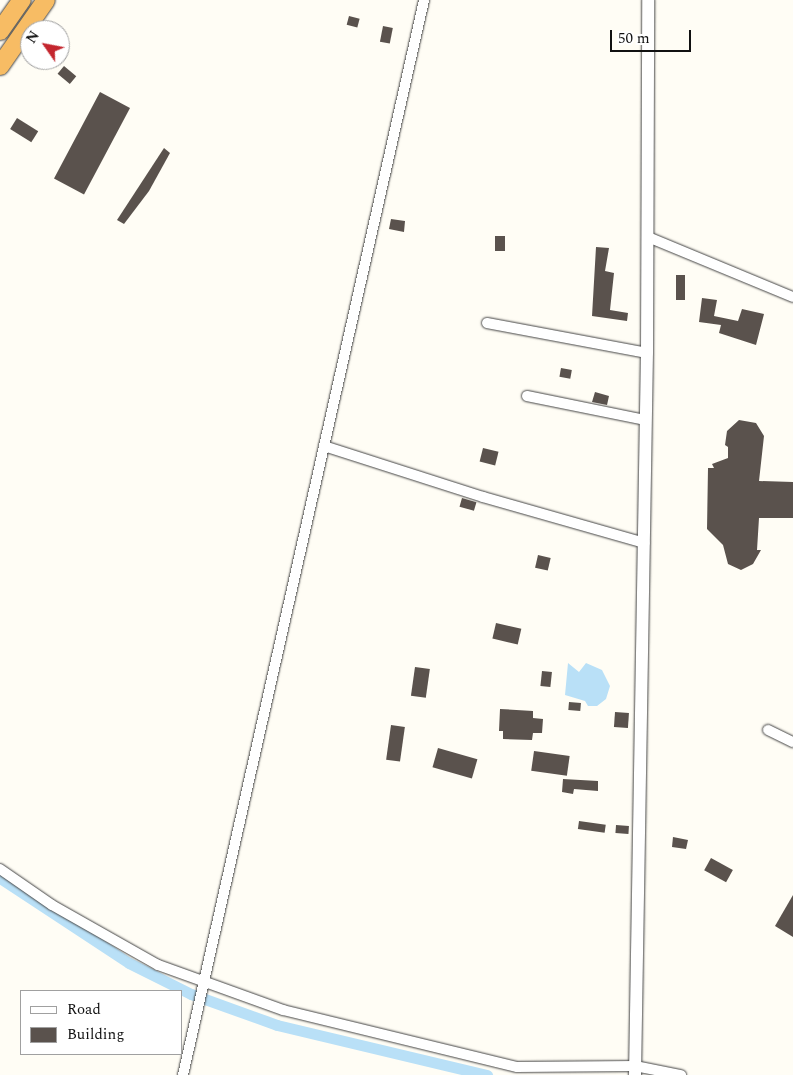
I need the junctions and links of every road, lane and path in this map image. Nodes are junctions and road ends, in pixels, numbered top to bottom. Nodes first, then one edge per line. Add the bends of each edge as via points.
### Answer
1 (22, 0) edge
2 (46, 0) edge
3 (424, 0) edge
4 (648, 0) edge
5 (0, 31) edge
6 (0, 66) edge
7 (648, 237) junction
8 (793, 297) edge
9 (487, 323) dead end
10 (647, 353) junction
11 (528, 396) dead end
12 (645, 420) junction
13 (324, 446) junction
14 (645, 543) junction
15 (768, 730) dead end
16 (793, 742) edge
17 (0, 869) edge
18 (203, 993) junction
19 (635, 1071) edge
20 (183, 1075) edge
21 (681, 1075) edge

1 - 5 highway
2 - 6 highway
3 - 13 street
4 - 7 street
7 - 8 street
7 - 10 street
9 - 10 street
10 - 12 street
11 - 12 street
12 - 14 street
13 - 14 street via 483,497
13 - 18 street
14 - 19 street
15 - 16 street
17 - 18 street via 52,905
18 - 19 street via 517,1067
18 - 20 street
19 - 21 street

